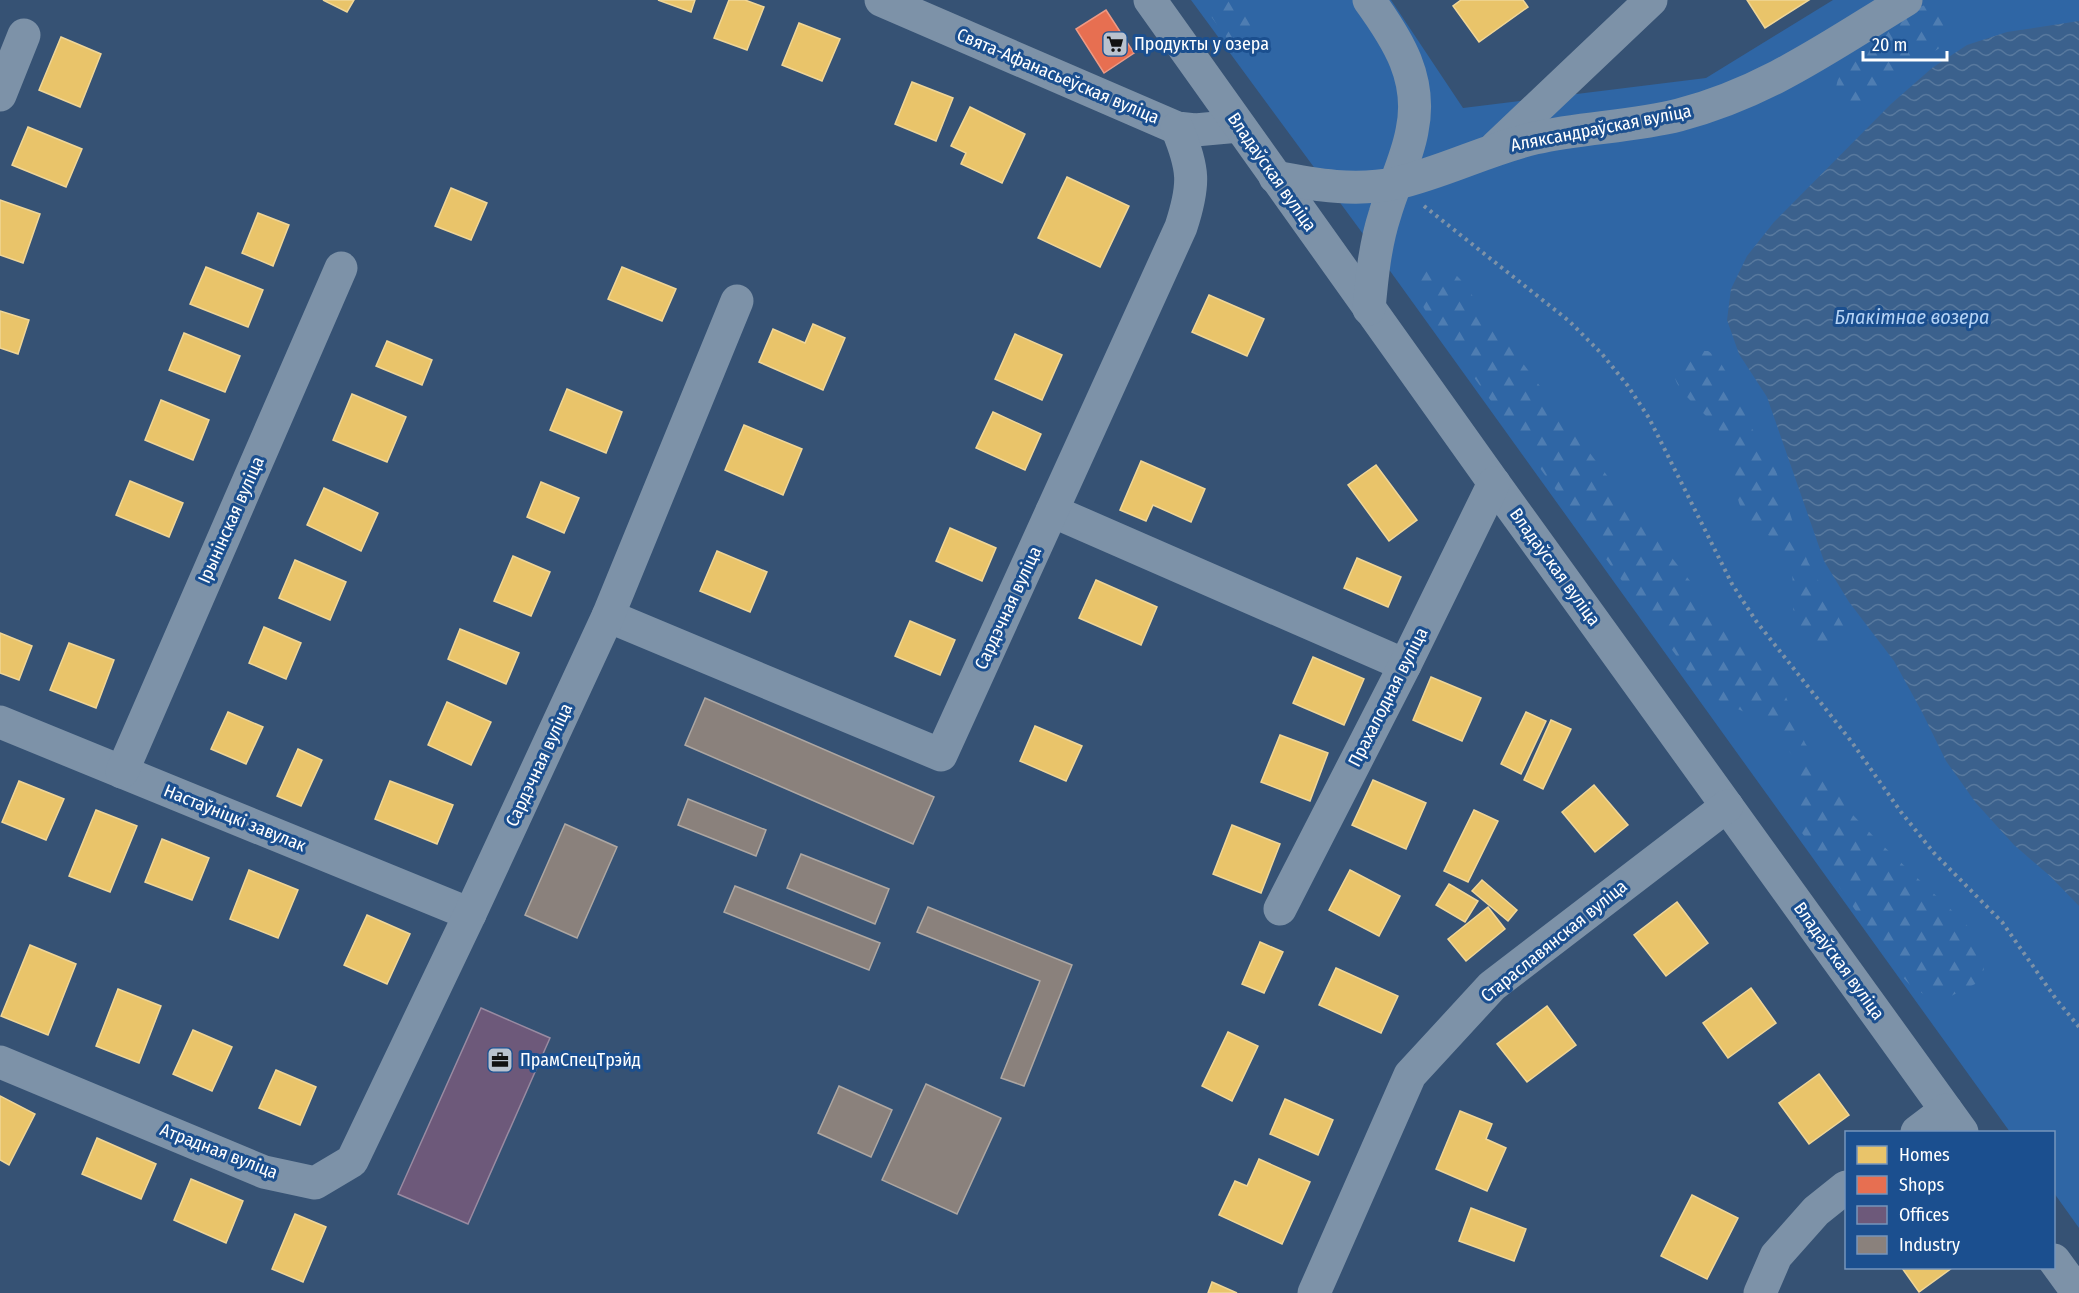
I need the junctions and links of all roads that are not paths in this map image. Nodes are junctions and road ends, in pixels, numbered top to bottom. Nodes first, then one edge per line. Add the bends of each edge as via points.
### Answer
1 (881, 0) edge
2 (1150, 0) edge
3 (1369, 0) edge
4 (1651, 0) edge
5 (1906, 0) edge
6 (24, 35) dead end
7 (0, 95) edge
8 (1239, 126) junction
9 (1177, 128) junction
10 (1492, 150) junction
11 (1275, 177) junction
12 (1395, 183) junction
13 (341, 268) dead end
14 (737, 301) dead end
15 (1369, 309) junction
16 (1494, 483) junction
17 (1052, 511) junction
18 (608, 616) junction
19 (1405, 664) junction
20 (0, 722) edge
21 (122, 772) junction
22 (1727, 806) junction
23 (1280, 909) dead end
24 (470, 914) junction
25 (0, 1062) edge
26 (1954, 1121) edge
27 (1920, 1131) edge
28 (1845, 1188) edge
29 (2055, 1261) edge
30 (1314, 1293) edge
31 (1760, 1293) edge
32 (2078, 1293) edge

1 - 9 street, Свята-Афанасьеўская вуліца
2 - 8 street, Владаўская вуліца
3 - 12 street via 1394,35 1412,82 1412,131
4 - 10 street
5 - 10 street, Аляксандраўская вуліца via 1775,80 1726,100 1678,115 1536,138
6 - 7 street
8 - 9 street, Свята-Афанасьеўская вуліца
8 - 11 street, Владаўская вуліца
9 - 17 street, Сардэчная вуліца via 1192,173 1190,199 1181,227
10 - 12 street, Аляксандраўская вуліца
11 - 12 street, Аляксандраўская вуліца via 1334,187
11 - 15 street, Владаўская вуліца
12 - 15 street via 1377,243
13 - 21 street, Ірынінская вуліца
14 - 18 street, Сардэчная вуліца
15 - 16 street, Владаўская вуліца
16 - 19 street, Прахалодная вуліца
16 - 22 street, Владаўская вуліца
17 - 18 street, Сардэчная вуліца via 941,755
17 - 19 street
18 - 24 street, Сардэчная вуліца
19 - 23 street, Прахалодная вуліца
20 - 21 street, Настаўніцкі завулак
21 - 24 street, Настаўніцкі завулак
22 - 26 street, Владаўская вуліца
22 - 30 street, Стараславянская вуліца via 1492,986 1410,1075
24 - 25 street, Атрадная вуліца via 352,1161 315,1183 264,1172
26 - 27 street
28 - 31 street via 1816,1211 1776,1256
29 - 32 street

